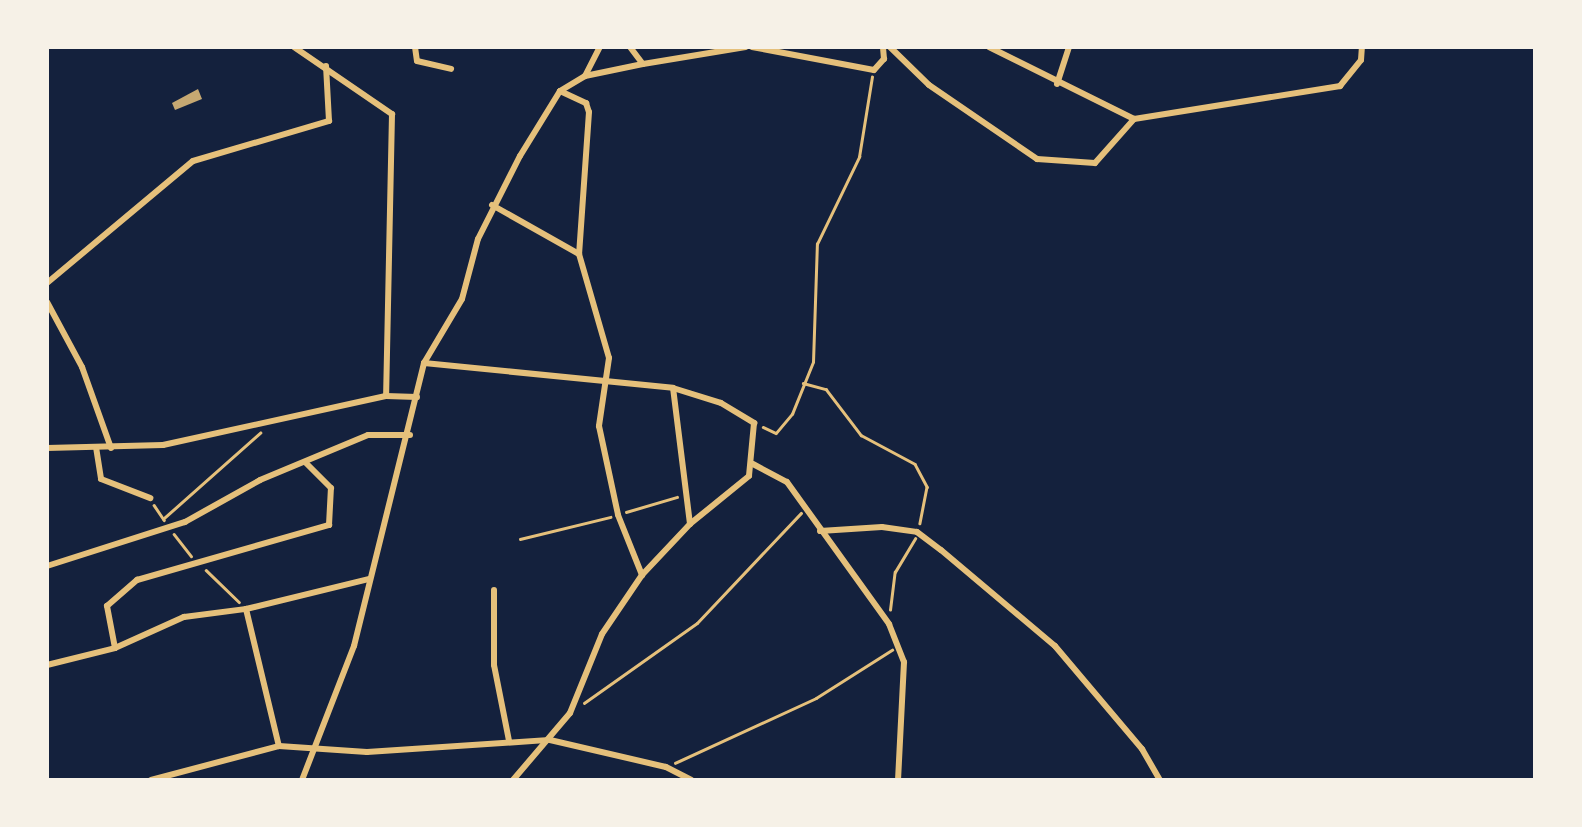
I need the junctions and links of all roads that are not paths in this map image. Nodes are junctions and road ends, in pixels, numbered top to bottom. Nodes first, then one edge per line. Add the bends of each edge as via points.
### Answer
1 (294, 47) edge
2 (415, 47) edge
3 (600, 47) edge
4 (630, 47) edge
5 (746, 47) edge
6 (752, 47) edge
7 (883, 47) edge
8 (890, 47) edge
9 (989, 47) edge
10 (1069, 47) edge
11 (1362, 47) edge
12 (643, 64) junction
13 (326, 65) junction
14 (450, 69) dead end
15 (585, 76) junction
16 (1057, 84) junction
17 (560, 91) junction
18 (1134, 119) junction
19 (492, 205) junction
20 (579, 254) junction
21 (47, 283) edge
22 (47, 302) edge
23 (424, 363) junction
24 (610, 377) junction
25 (673, 388) junction
26 (386, 396) junction
27 (417, 397) junction
28 (410, 435) junction
29 (96, 447) junction
30 (47, 448) edge
31 (111, 448) junction
32 (306, 463) junction
33 (753, 464) junction
34 (149, 498) road end
35 (690, 524) junction
36 (820, 531) junction
37 (47, 566) edge
38 (642, 575) junction
39 (369, 579) junction
40 (494, 590) dead end
41 (246, 609) junction
42 (116, 648) junction
43 (47, 664) edge
44 (550, 740) junction
45 (509, 741) junction
46 (279, 746) junction
47 (310, 748) junction
48 (151, 780) edge
49 (302, 780) edge
50 (513, 780) edge
51 (691, 780) edge
52 (898, 780) edge
53 (1160, 780) edge

1 - 13 street
2 - 14 street via 417,61
3 - 15 street
4 - 12 street
5 - 12 street
6 - 7 street via 874,70 884,59
8 - 18 street via 929,85 1037,159 1095,163
9 - 16 street
10 - 16 street
11 - 18 street via 1361,60 1340,86
12 - 15 street
13 - 21 street via 330,121 192,161
13 - 26 street via 391,114
15 - 17 street
16 - 18 street
17 - 19 street
17 - 20 street via 586,103 589,112
19 - 20 street
19 - 23 street via 462,299
20 - 24 street via 600,312
22 - 31 street via 82,367
23 - 24 street via 541,377
23 - 27 street
24 - 25 street
24 - 38 street via 599,426 618,515
25 - 33 street via 721,403 754,423
25 - 35 street via 690,493
26 - 27 street
26 - 31 street via 163,445
27 - 28 street
28 - 32 street via 376,433
28 - 39 street
29 - 30 street
29 - 31 street
29 - 34 street via 101,479
32 - 37 street via 168,525
32 - 42 street via 331,488 329,524 137,580 107,606
33 - 35 street via 740,486
33 - 36 street via 787,482
35 - 38 street
36 - 52 street via 889,624 897,646 904,692 895,749
36 - 53 street via 882,527 917,532 1055,646 1142,749
38 - 44 street via 602,634 570,713
39 - 41 street
39 - 47 street via 354,646
40 - 45 street via 494,665
41 - 42 street via 184,617
41 - 46 street
42 - 43 street
44 - 45 street
44 - 50 street
44 - 51 street via 666,766
45 - 47 street via 367,752
46 - 47 street
46 - 48 street
47 - 49 street

